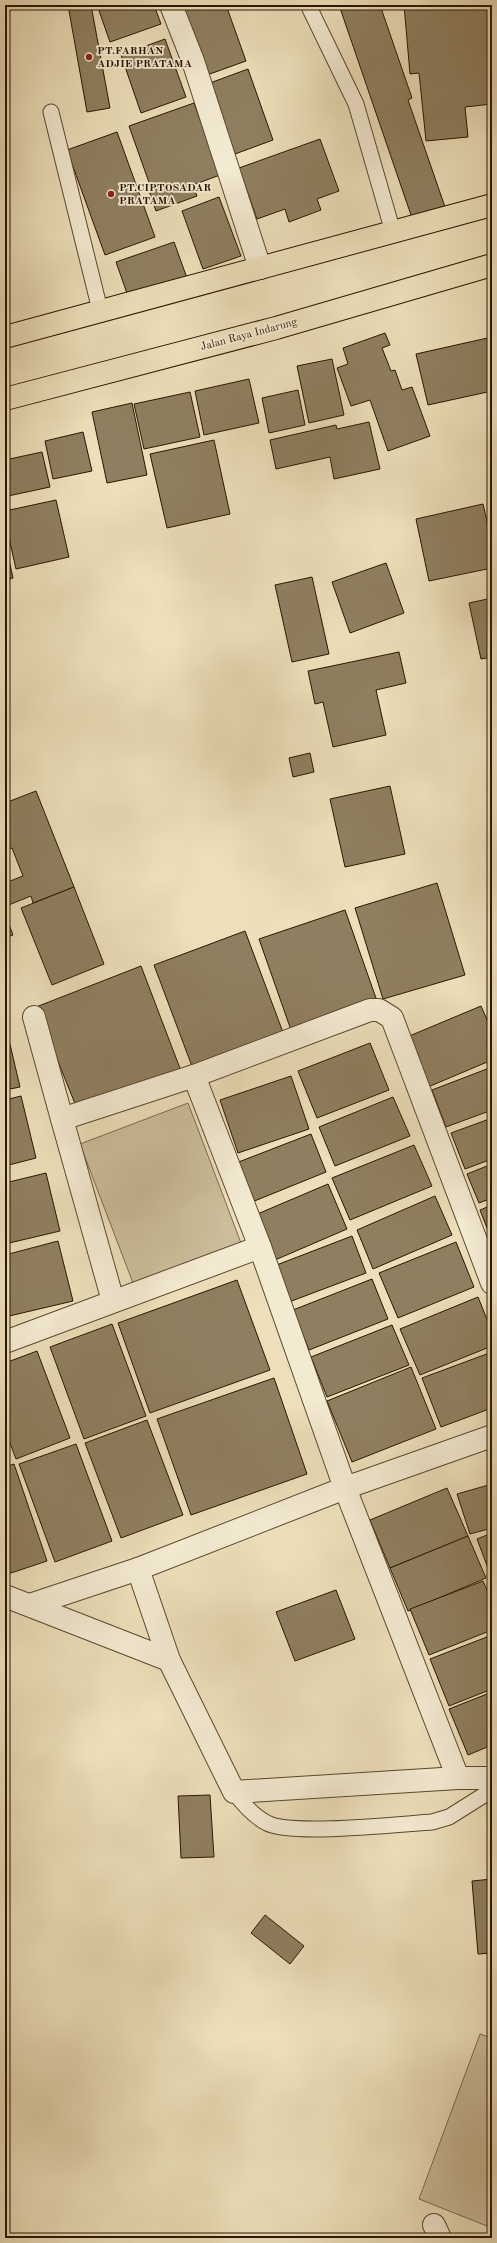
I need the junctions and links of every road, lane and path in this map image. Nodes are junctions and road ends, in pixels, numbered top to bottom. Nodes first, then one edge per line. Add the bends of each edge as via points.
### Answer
1 (171, 5) edge
2 (310, 9) dead end
3 (51, 112) dead end
4 (492, 205) edge
5 (393, 232) junction
6 (492, 265) edge
7 (260, 268) junction
8 (100, 310) junction
9 (5, 337) edge
10 (5, 399) edge
11 (34, 1017) dead end
12 (194, 1076) junction
13 (62, 1119) junction
14 (260, 1247) junction
15 (492, 1283) edge
16 (113, 1301) junction
17 (5, 1342) edge
18 (492, 1436) edge
19 (345, 1488) junction
20 (138, 1569) junction
21 (5, 1596) edge
22 (30, 1605) junction
23 (169, 1660) junction
24 (458, 1778) junction
25 (492, 1778) edge
26 (492, 1790) edge
27 (234, 1792) junction

1 - 7 street via 193,61
2 - 5 lane via 356,104
3 - 8 lane
4 - 5 highway
5 - 7 highway
6 - 10 highway, Jalan Raya Indarung via 276,328
7 - 8 highway
8 - 9 highway
11 - 13 street
12 - 13 street
12 - 14 street
12 - 15 street via 370,1010 386,1013 392,1018
13 - 16 street
14 - 16 street
14 - 19 street
16 - 17 street
18 - 19 street
19 - 20 street
19 - 24 street
20 - 22 street
20 - 23 street
21 - 22 street
22 - 23 street
23 - 27 street
24 - 25 street
24 - 27 street
26 - 27 lane via 449,1817 432,1822 291,1829 267,1823 246,1808

